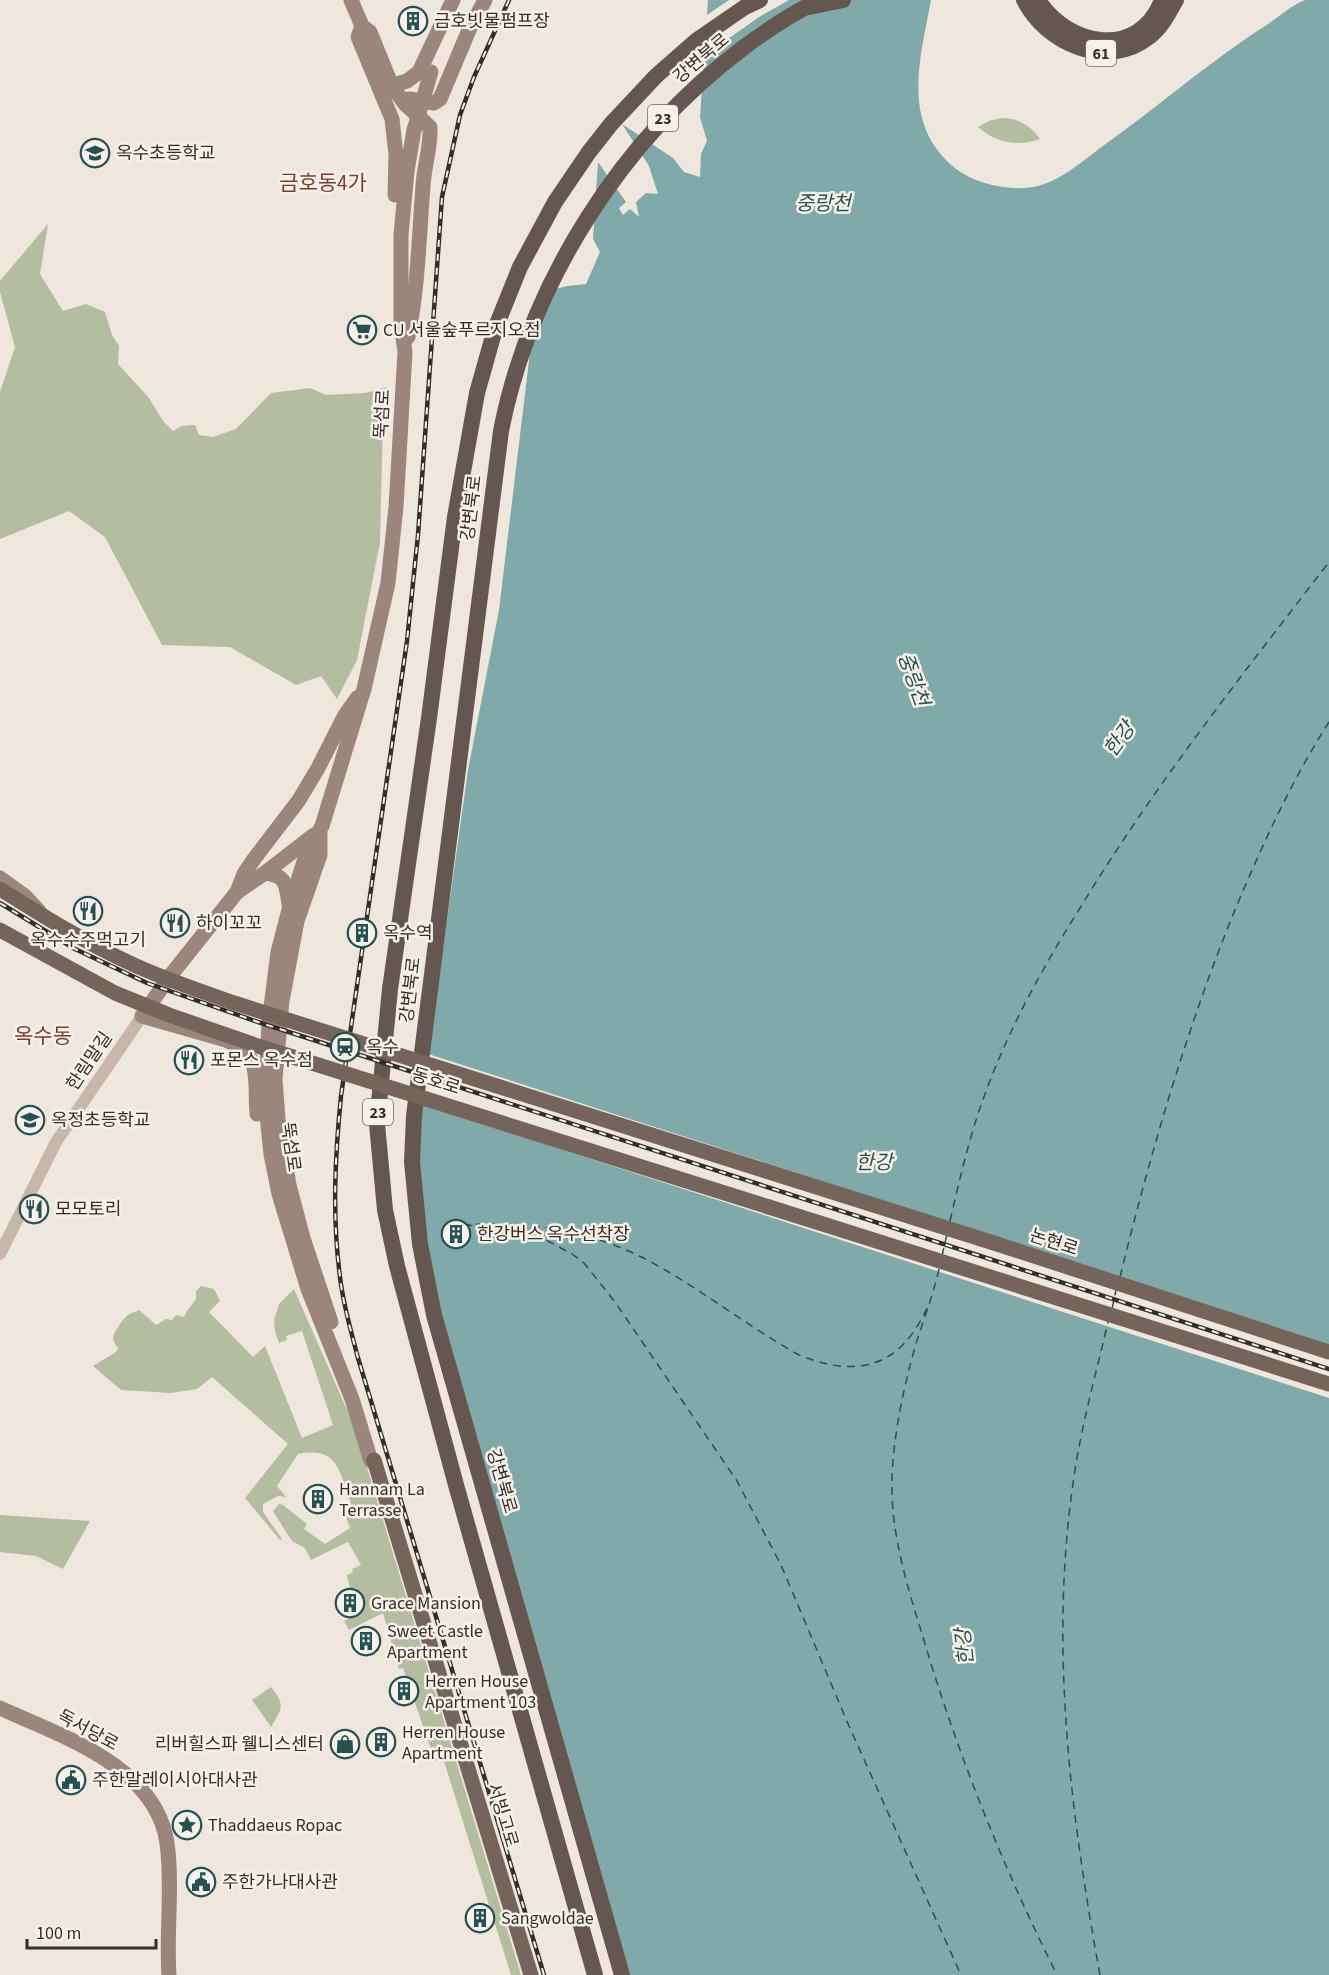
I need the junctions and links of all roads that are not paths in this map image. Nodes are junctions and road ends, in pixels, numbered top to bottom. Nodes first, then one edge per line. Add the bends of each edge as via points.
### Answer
1 (351, 0) edge
2 (453, 0) edge
3 (464, 0) edge
4 (473, 0) edge
5 (485, 0) edge
6 (820, 0) edge
7 (843, 0) edge
8 (1024, 0) edge
9 (1038, 0) edge
10 (1162, 0) edge
11 (1176, 0) edge
12 (753, 2) edge
13 (802, 9) junction
14 (362, 26) junction
15 (377, 47) junction
16 (429, 53) junction
17 (435, 74) junction
18 (385, 91) junction
19 (419, 131) junction
20 (411, 323) junction
21 (405, 352) junction
22 (364, 689) junction
23 (320, 830) junction
24 (249, 869) junction
25 (266, 873) junction
26 (0, 878) edge
27 (0, 889) edge
28 (237, 892) junction
29 (290, 906) junction
30 (43, 916) junction
31 (0, 930) edge
32 (142, 1016) junction
33 (766, 1171) joint
34 (0, 1254) edge
35 (331, 1348) junction
36 (1329, 1352) edge
37 (1329, 1384) edge
38 (373, 1461) junction
39 (0, 1708) edge
40 (169, 1975) edge
41 (529, 1975) edge
42 (595, 1975) edge
43 (622, 1975) edge

1 - 14 main road
2 - 16 main road
3 - 17 main road, 뚝섬로
4 - 17 main road, 뚝섬로
5 - 18 main road via 440,99 434,103 417,102
6 - 13 highway, 강변북로 / 23
7 - 13 highway
8 - 11 highway, 61 via 1043,26 1058,38 1085,50 1104,53 1131,48 1148,39
9 - 10 highway via 1066,28 1105,40 1123,39 1138,32
12 - 42 highway, 강변북로 / 23, bridge via 697,40 656,76 589,152 530,247 495,329 477,393 458,495 390,989 377,1124 385,1210 397,1266
13 - 43 highway, 강변북로 / 23, bridge via 701,81 630,156 562,264 541,303 518,362 501,431 414,1116 412,1162 420,1244 434,1315
14 - 15 main road via 370,32
14 - 18 main road via 358,37
15 - 16 main road via 399,73 416,69
15 - 18 main road
16 - 18 main road via 413,77
17 - 19 main road, 뚝섬로
18 - 20 main road via 429,127
18 - 21 main road via 396,155 393,324
19 - 20 main road, 뚝섬로 via 411,231
19 - 21 main road, 뚝섬로 via 406,182 401,235 401,323
20 - 21 main road
21 - 22 main road, 뚝섬로 via 393,550
22 - 23 main road, 뚝섬로
22 - 24 main road via 345,715 299,800
23 - 24 main road
23 - 25 main road
23 - 29 main road, 뚝섬로 via 306,855
23 - 38 main road, 뚝섬로 via 320,855 297,921 282,1001 275,1079 278,1119 303,1238
24 - 28 main road
25 - 28 main road
25 - 29 main road via 283,879
26 - 30 main road, bridge via 25,896
27 - 30 main road, 동호로, bridge
28 - 32 main road
29 - 35 main road, 뚝섬로 via 278,952 269,1023 266,1106 279,1194
30 - 33 main road, 동호로, bridge via 132,964 231,1002
31 - 37 main road, 동호로, bridge via 115,993 268,1049
32 - 34 street, 한림말길 via 56,1142
32 - 35 main road via 226,1040 249,1055 255,1071 259,1138 276,1218 299,1291
33 - 36 main road, 논현로
35 - 38 main road, 뚝섬로
38 - 41 main road, 서빙고로
39 - 40 main road, 독서당로 via 91,1750 122,1770 152,1803 167,1843

